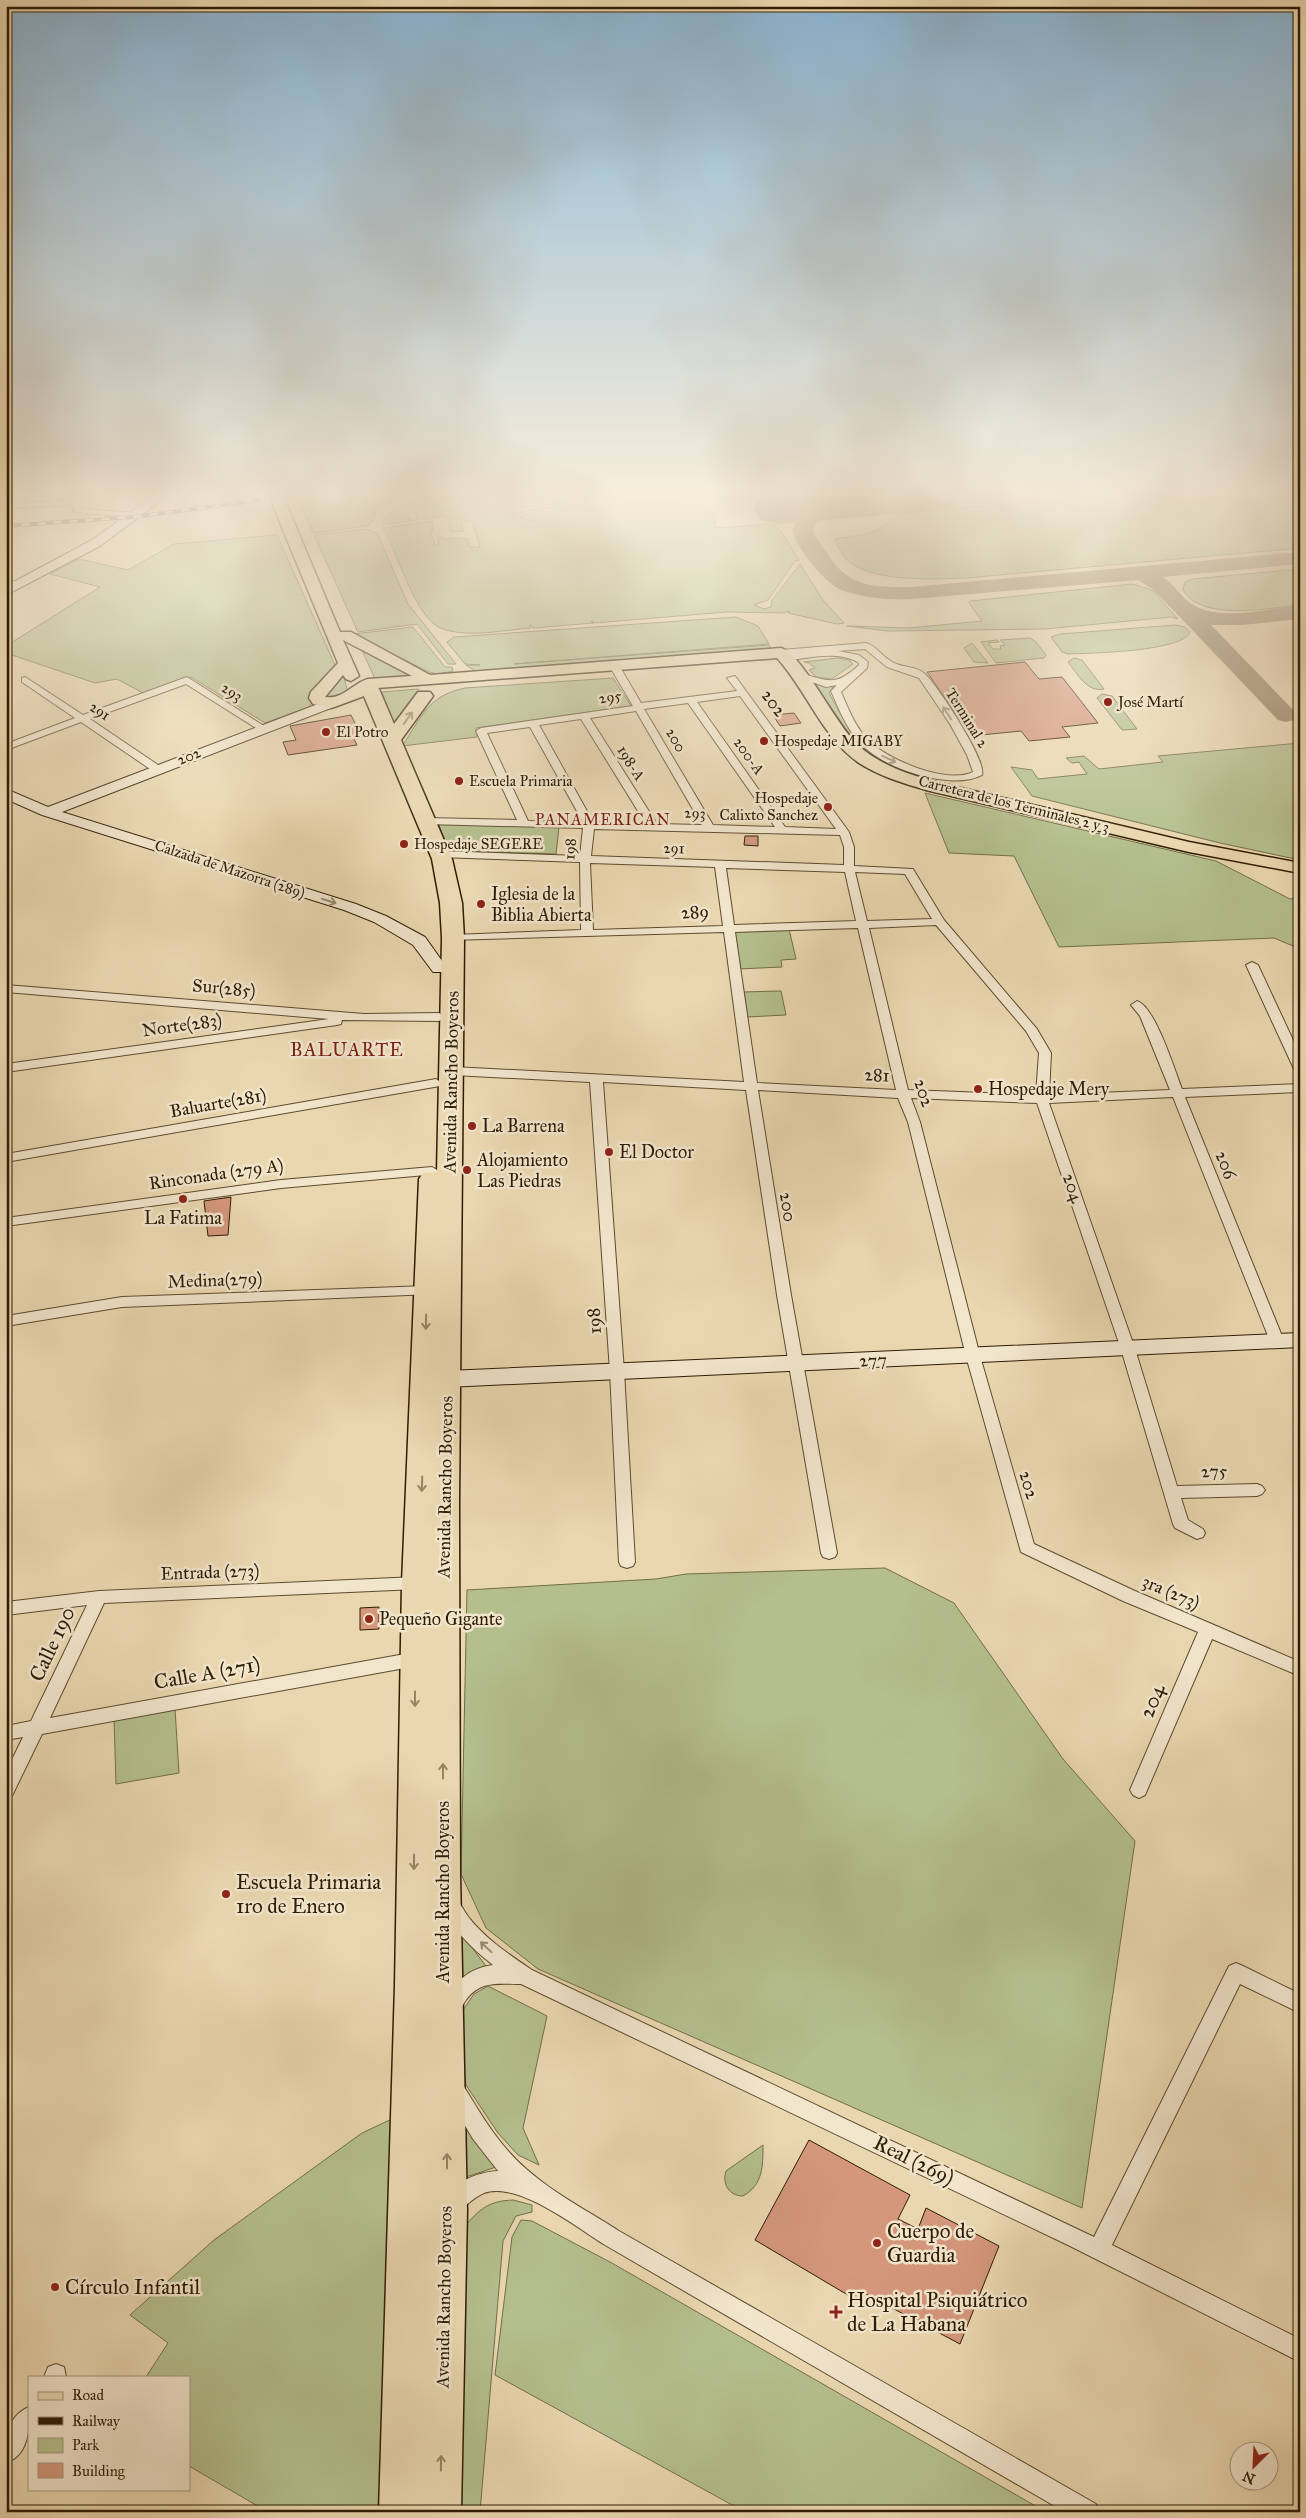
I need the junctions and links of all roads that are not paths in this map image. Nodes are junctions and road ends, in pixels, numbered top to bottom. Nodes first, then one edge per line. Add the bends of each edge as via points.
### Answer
1 (325, 614) edge
2 (337, 614) edge
3 (346, 635) junction
4 (783, 656) junction
5 (346, 663) junction
6 (616, 670) junction
7 (800, 676) junction
8 (732, 678) dead end
9 (25, 680) dead end
10 (847, 680) junction
11 (426, 686) junction
12 (744, 693) junction
13 (343, 697) junction
14 (691, 700) junction
15 (638, 708) junction
16 (584, 716) junction
17 (84, 719) junction
18 (532, 722) junction
19 (262, 728) junction
20 (481, 731) joint
21 (392, 740) junction
22 (6, 746) edge
23 (157, 769) junction
24 (6, 793) edge
25 (47, 812) junction
26 (426, 820) junction
27 (524, 823) junction
28 (589, 824) junction
29 (653, 826) junction
30 (709, 828) junction
31 (782, 830) junction
32 (844, 832) junction
33 (439, 854) junction
34 (585, 860) junction
35 (720, 865) junction
36 (849, 868) junction
37 (1300, 868) edge
38 (907, 870) joint
39 (939, 922) junction
40 (864, 924) junction
41 (729, 928) junction
42 (587, 933) junction
43 (453, 938) junction
44 (1252, 965) dead end
45 (438, 968) junction
46 (6, 988) edge
47 (1137, 1005) dead end
48 (439, 1017) junction
49 (364, 1018) junction
50 (6, 1068) edge
51 (1300, 1069) edge
52 (444, 1077) junction
53 (596, 1078) junction
54 (750, 1087) junction
55 (1300, 1088) edge
56 (1176, 1092) junction
57 (904, 1094) junction
58 (1042, 1099) junction
59 (6, 1158) edge
60 (432, 1171) junction
61 (6, 1222) edge
62 (427, 1290) junction
63 (6, 1321) edge
64 (1300, 1340) edge
65 (1277, 1341) junction
66 (1128, 1349) junction
67 (973, 1356) junction
68 (794, 1364) junction
69 (617, 1371) junction
70 (447, 1379) junction
71 (1257, 1490) dead end
72 (1172, 1492) junction
73 (1197, 1533) dead end
74 (1027, 1548) joint
75 (829, 1553) dead end
76 (627, 1562) dead end
77 (417, 1583) junction
78 (99, 1597) junction
79 (6, 1609) edge
80 (1207, 1630) junction
81 (416, 1659) junction
82 (1300, 1669) edge
83 (37, 1727) junction
84 (6, 1733) edge
85 (1139, 1790) dead end
86 (6, 1792) edge
87 (442, 1874) junction
88 (525, 1976) junction
89 (1300, 2004) edge
90 (445, 2032) junction
91 (446, 2071) junction
92 (540, 2192) junction
93 (447, 2210) junction
94 (1099, 2250) junction
95 (1300, 2351) edge
96 (28, 2419) edge
97 (6, 2452) edge
98 (401, 2512) edge
99 (440, 2512) edge
100 (1088, 2512) edge

1 - 5 main road, Avenida Rancho Boyeros
2 - 3 main road, Avenida Rancho Boyeros
3 - 11 main road
3 - 13 main road, Avenida Rancho Boyeros
4 - 6 main road
4 - 7 main road, Carretera de los Terminales 2 y 3
4 - 10 street, Terminal 2 via 838,654 858,658 864,666
10 -> 4 street, Terminal 2 via 836,693 855,729 870,748 892,761 942,777 967,778 978,773 976,762 957,729 919,674 890,665 866,646
5 - 13 main road, Avenida Rancho Boyeros
5 - 13 main road via 317,698
6 - 11 main road
6 - 11 main road
6 - 15 street, 200
7 - 10 street via 826,684
7 - 37 main road, Carretera de los Terminales 2 y 3 via 842,738 853,750 881,768 927,783 1060,816 1232,856
8 - 12 street, 202
9 - 17 street, 291
11 - 13 main road
21 -> 11 highway
12 - 14 street, 295
12 - 32 street, 202
13 - 19 street, 202
13 - 21 highway, Avenida Rancho Boyeros
13 - 45 highway, Avenida Rancho Boyeros via 433,880
14 - 15 street, 295
14 - 31 street, 200-A
15 - 16 street, 295
15 - 30 street, 200
16 - 18 street, 295
16 - 29 street, 198-A
17 - 19 street, 293 via 187,680
17 - 22 street
17 - 23 street, 291
18 - 20 street, 295
18 - 28 street, 198
19 - 23 street, 202
20 - 27 street
21 - 26 highway, Avenida Rancho Boyeros
23 - 25 street, 202
24 - 25 street, Calzada de Mazorra (289)
25 -> 45 street, Calzada de Mazorra (289) via 380,919 419,940
26 - 27 street, 293
26 - 33 highway, Avenida Rancho Boyeros
27 - 28 street, 293
28 - 29 street, 293
28 - 34 street, 198
29 - 30 street, 293
30 - 31 street, 293
31 - 32 street, 293
32 - 36 street, 202 via 849,848
33 - 34 street, 291
33 - 43 highway, Avenida Rancho Boyeros via 447,878
34 - 35 street, 291
34 - 42 street, 198
35 - 36 street, 291
35 - 41 street, 200
36 - 38 street, 291
36 - 40 street, 202
38 - 39 street, 204
39 - 40 street, 289
39 - 58 street, 204 via 1031,1029 1045,1053
40 - 41 street, 289
40 - 57 street, 202
41 - 42 street, 289
41 - 54 street, 200
42 - 43 street, 289
43 - 52 highway, Avenida Rancho Boyeros
44 - 51 street
45 - 48 highway, Avenida Rancho Boyeros
46 - 49 street, Sur(285)
47 - 56 street, 206 via 1146,1015
48 - 49 street, Sur(285)
48 - 52 highway, Avenida Rancho Boyeros
49 - 50 street, Norte(283)
52 - 53 street, 281
52 - 59 street, Baluarte(281)
52 - 60 highway, Avenida Rancho Boyeros
52 - 70 highway, Avenida Rancho Boyeros
53 - 54 street, 281
53 - 69 street, 198
54 - 57 street, 281
54 - 68 street, 200
55 - 56 street, 281
56 - 58 street, 281
56 - 65 street, 206
57 - 58 street, 281
57 - 67 street, 202 via 914,1122
58 - 66 street, 204
60 - 61 street, Rinconada (279 A) via 281,1184
60 - 62 highway, Avenida Rancho Boyeros
62 - 63 street, Medina(279) via 122,1302
62 -> 77 highway, Avenida Rancho Boyeros
64 - 65 street, 277
65 - 66 street, 277
66 - 67 street, 277
66 - 72 street, 204
67 - 68 street, 277
67 - 74 street, 202
68 - 69 street, 277
68 - 75 street, 200
69 - 70 street, 277
69 - 76 street, 198
87 -> 70 highway, Avenida Rancho Boyeros
71 - 72 street, 275
72 - 73 street, 204 via 1182,1524
74 - 80 street, 3ra (273)
77 - 78 street, Entrada (273)
77 - 81 highway, Avenida Rancho Boyeros
78 - 79 street, Entrada (273)
78 - 83 street, Calle 190
80 - 82 street, 3ra (273)
80 - 85 street, 204
81 - 83 street, Calle A (271)
81 -> 98 highway, Avenida Rancho Boyeros via 413,1985
83 - 84 street, Calle A (271)
83 - 86 street, Calle 190
88 -> 87 street, Real (269) via 500,1960 468,1929 452,1908
87 - 90 highway, Avenida Rancho Boyeros
88 - 90 street, Real (269) via 490,1973 475,1979 455,2000
88 - 94 street, Real (269)
89 - 94 street via 1236,1972
90 - 91 highway, Avenida Rancho Boyeros
91 - 92 street via 485,2138 509,2167
93 -> 91 highway, Avenida Rancho Boyeros
92 - 93 street via 507,2181 482,2182 461,2195
92 - 100 street via 620,2242
99 -> 93 highway, Avenida Rancho Boyeros
94 - 95 street, Real (269)
96 - 97 street

